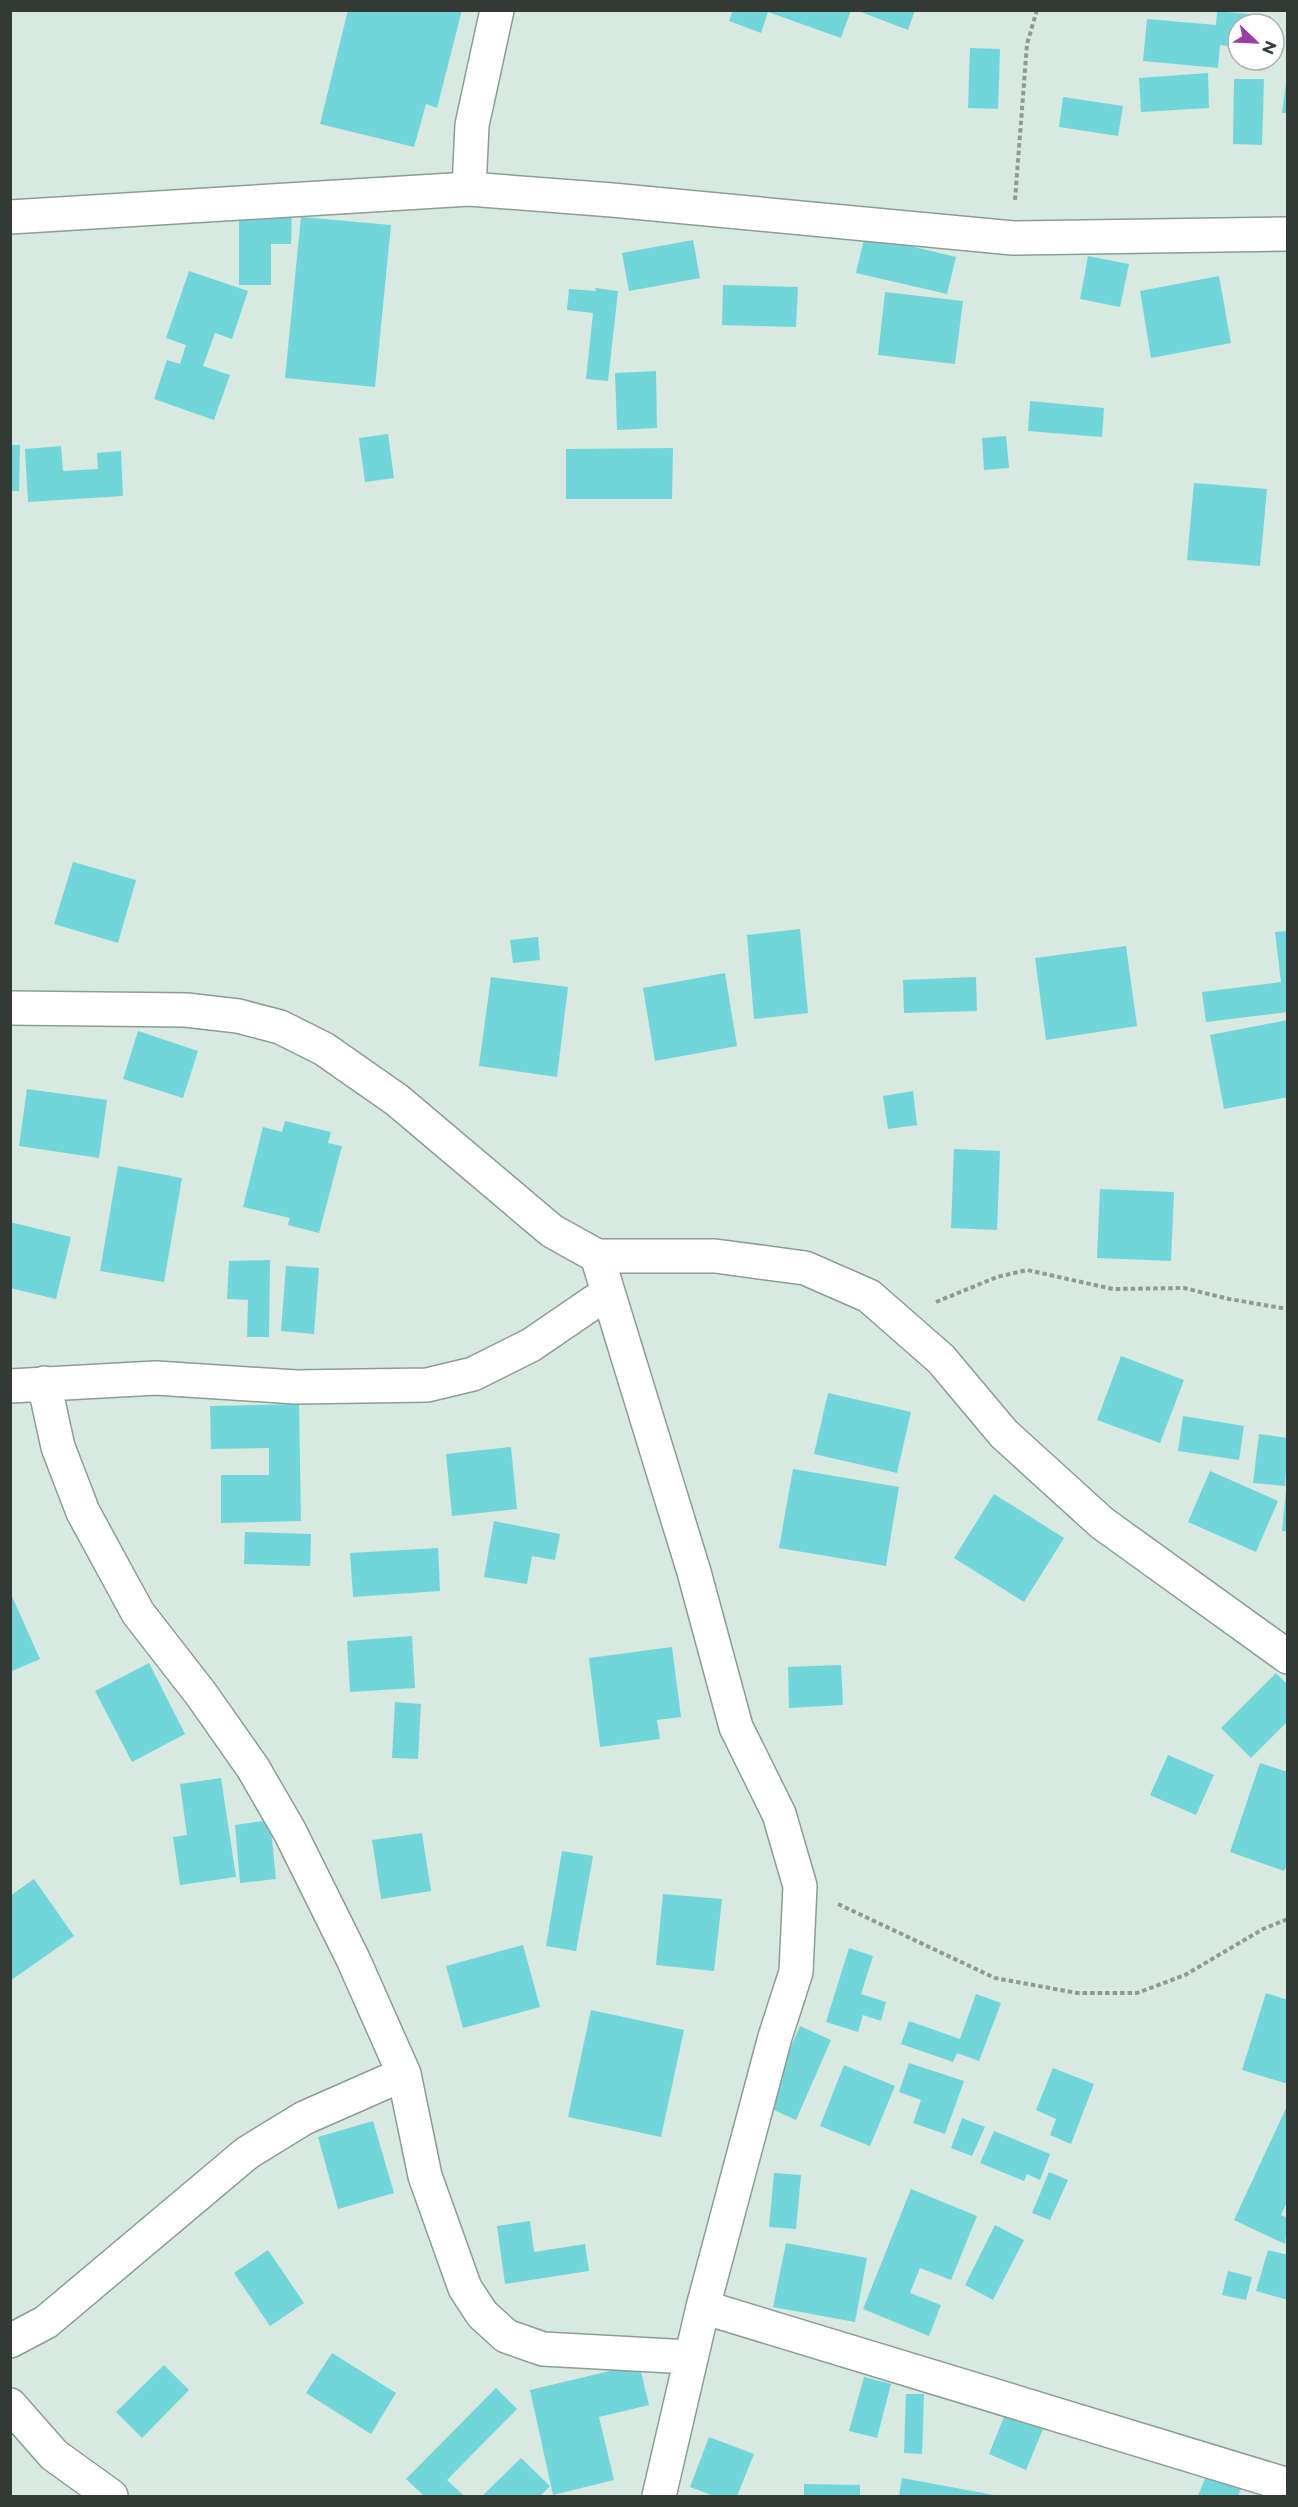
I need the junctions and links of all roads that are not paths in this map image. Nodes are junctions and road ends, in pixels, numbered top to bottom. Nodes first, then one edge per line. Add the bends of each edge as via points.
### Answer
1 (497, 10) edge
2 (469, 189) junction
3 (10, 217) edge
4 (1287, 234) edge
5 (10, 1008) edge
6 (597, 1256) junction
7 (607, 1293) junction
8 (44, 1383) junction
9 (10, 1386) edge
10 (1287, 1657) edge
11 (404, 2074) junction
12 (703, 2307) junction
13 (10, 2341) edge
14 (690, 2357) junction
15 (10, 2404) edge
16 (1287, 2485) edge
17 (111, 2496) edge
18 (659, 2496) edge

1 - 2 street via 472,125
2 - 3 street
2 - 4 street via 1013,238
5 - 6 street via 186,1010 238,1016 280,1027 324,1049 397,1100 552,1231
6 - 7 street
6 - 10 street via 714,1257 805,1268 869,1296 941,1359 1004,1434 1102,1523
7 - 8 street via 531,1345 473,1374 426,1385 296,1387 156,1378
7 - 12 street via 694,1572 736,1727 779,1814 800,1886 796,1972
8 - 9 street
8 - 11 street via 58,1446 83,1512 138,1613 201,1694 264,1786 348,1949
11 - 13 street via 304,2118 247,2153 46,2322
11 - 14 street via 424,2176 465,2288 482,2313 506,2336 543,2349
12 - 14 street
12 - 16 street
14 - 18 street
15 - 17 street via 54,2455

